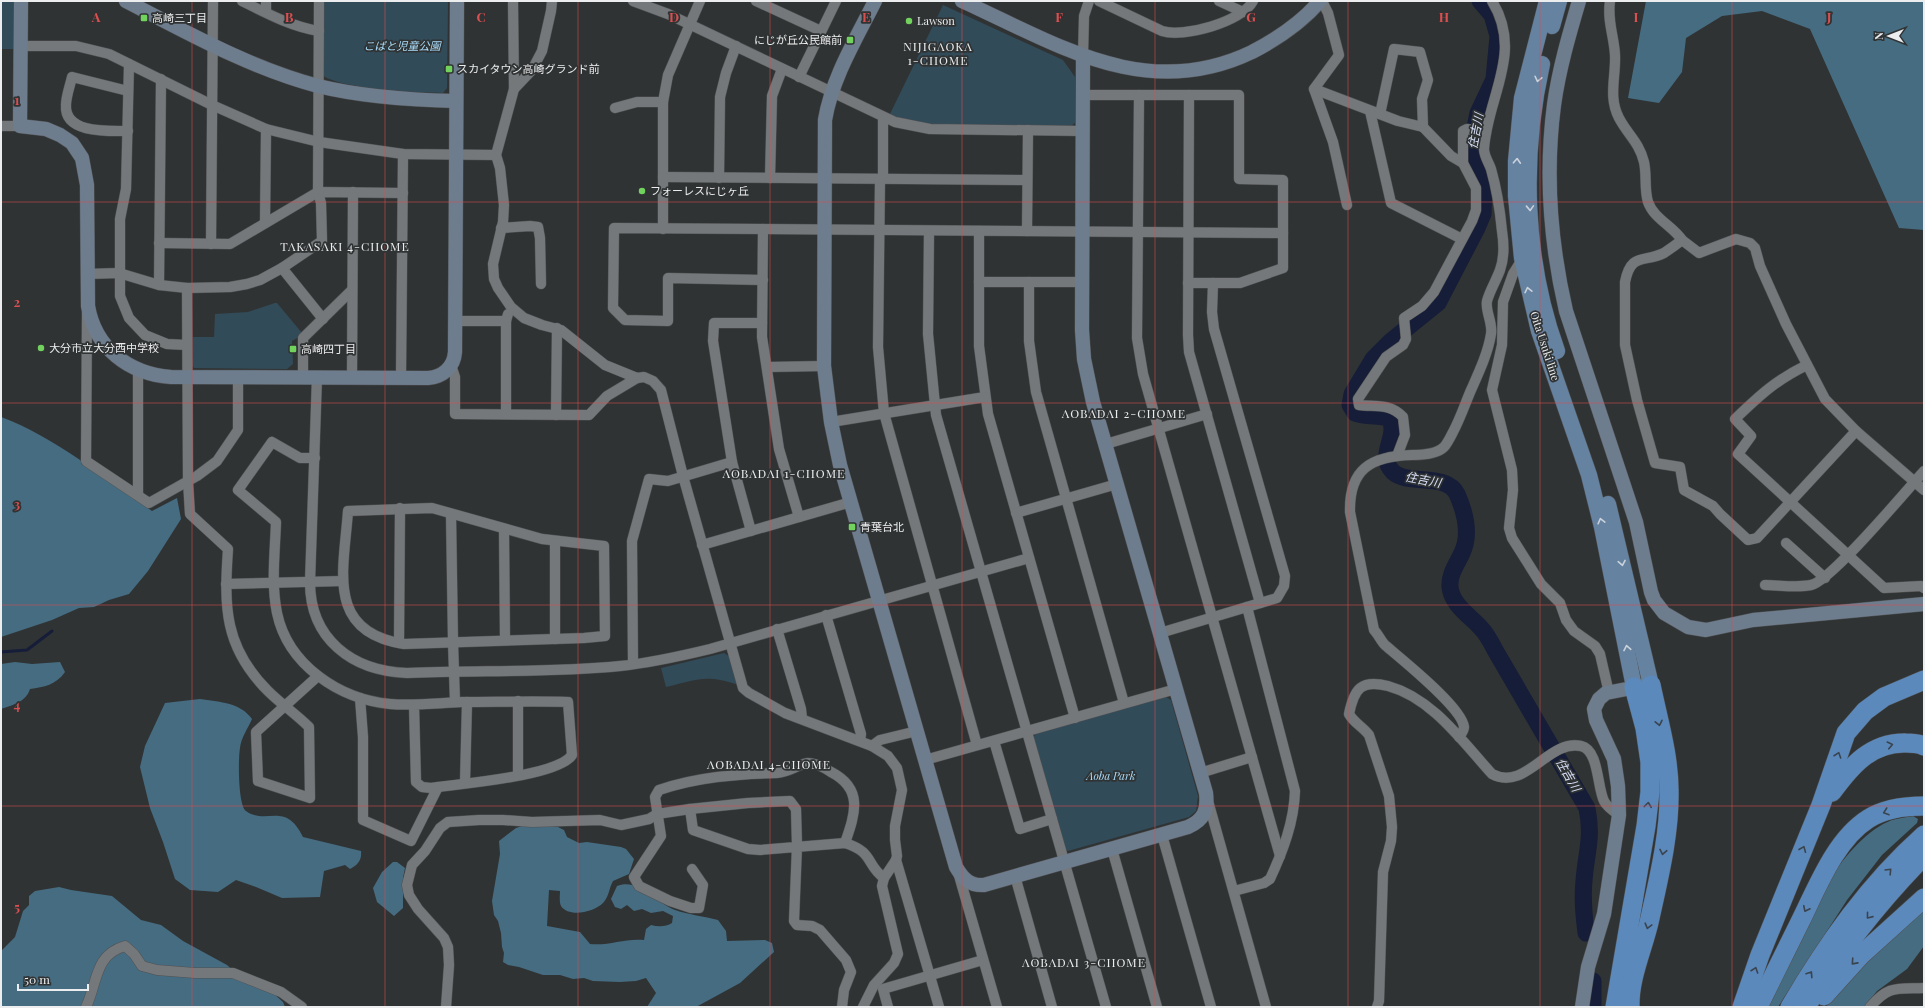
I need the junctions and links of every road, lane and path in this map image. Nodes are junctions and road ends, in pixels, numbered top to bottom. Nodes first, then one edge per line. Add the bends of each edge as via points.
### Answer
1 (21, 1) edge
2 (126, 1) edge
3 (213, 1) edge
4 (242, 1) edge
5 (266, 1) edge
6 (319, 1) edge
7 (457, 1) edge
8 (513, 1) edge
9 (552, 1) edge
10 (632, 1) edge
11 (700, 1) edge
12 (756, 1) edge
13 (836, 1) edge
14 (874, 1) edge
15 (962, 1) edge
16 (1089, 1) edge
17 (1099, 1) edge
18 (1219, 1) edge
19 (1253, 1) edge
20 (1321, 1) edge
21 (1492, 1) edge
22 (1547, 1) edge
23 (1559, 1) edge
24 (1579, 1) edge
25 (1610, 1) edge
26 (647, 3) edge
27 (266, 12) junction
28 (1243, 12) junction
29 (690, 24) junction
30 (319, 31) junction
31 (821, 31) junction
32 (213, 45) junction
33 (20, 46) junction
34 (736, 46) junction
35 (1083, 56) junction
36 (129, 64) junction
37 (782, 69) junction
38 (800, 77) junction
39 (161, 79) junction
40 (319, 86) junction
41 (514, 89) junction
42 (1314, 89) junction
43 (128, 91) junction
44 (832, 93) junction
45 (1084, 95) junction
46 (1139, 95) junction
47 (1189, 95) junction
48 (456, 101) junction
49 (663, 102) junction
50 (212, 105) junction
51 (615, 108) dead end
52 (1375, 112) junction
53 (883, 118) junction
54 (1, 126) edge
55 (20, 126) junction
56 (1423, 127) junction
57 (266, 129) junction
58 (1028, 130) junction
59 (128, 131) junction
60 (1083, 131) junction
61 (1483, 132) junction
62 (319, 142) junction
63 (403, 154) junction
64 (456, 155) junction
65 (496, 155) junction
66 (1463, 163) junction
67 (663, 177) junction
68 (719, 178) junction
69 (770, 178) junction
70 (824, 178) junction
71 (881, 179) junction
72 (1028, 180) junction
73 (318, 192) junction
74 (353, 192) junction
75 (403, 193) junction
76 (1346, 205) dead end
77 (265, 223) junction
78 (501, 228) junction
79 (663, 229) junction
80 (763, 230) junction
81 (824, 230) junction
82 (880, 230) junction
83 (929, 231) junction
84 (979, 231) junction
85 (1027, 231) junction
86 (1083, 232) junction
87 (1138, 232) junction
88 (1188, 233) junction
89 (1283, 233) junction
90 (1462, 239) junction
91 (1682, 240) junction
92 (159, 243) junction
93 (211, 244) junction
94 (1528, 256) junction
95 (282, 268) junction
96 (87, 274) junction
97 (119, 274) junction
98 (763, 280) junction
99 (979, 282) junction
100 (1029, 282) junction
101 (1083, 282) junction
102 (1188, 283) junction
103 (1213, 283) junction
104 (541, 284) dead end
105 (159, 285) junction
106 (187, 288) junction
107 (352, 290) junction
108 (87, 298) junction
109 (511, 307) junction
110 (323, 319) junction
111 (456, 321) junction
112 (506, 321) junction
113 (762, 324) junction
114 (556, 328) junction
115 (188, 345) junction
116 (451, 365) junction
117 (1807, 365) junction
118 (824, 366) junction
119 (767, 367) junction
120 (138, 370) junction
121 (188, 377) junction
122 (238, 377) junction
123 (310, 377) junction
124 (352, 377) junction
125 (401, 377) junction
126 (637, 378) junction
127 (985, 397) junction
128 (934, 405) junction
129 (884, 413) junction
130 (506, 414) junction
131 (1207, 414) junction
132 (556, 415) junction
133 (831, 422) junction
134 (1158, 429) junction
135 (1856, 430) junction
136 (1106, 444) junction
137 (1395, 456) junction
138 (315, 458) junction
139 (732, 462) junction
140 (1924, 471) edge
141 (683, 476) junction
142 (188, 481) junction
143 (1914, 482) junction
144 (1117, 484) junction
145 (1924, 490) edge
146 (138, 495) junction
147 (1065, 499) junction
148 (851, 502) junction
149 (1790, 504) junction
150 (400, 508) junction
151 (1016, 513) junction
152 (451, 514) junction
153 (800, 517) junction
154 (504, 529) junction
155 (751, 531) junction
156 (555, 542) junction
157 (1786, 543) dead end
158 (702, 545) junction
159 (1848, 555) junction
160 (1029, 558) junction
161 (981, 571) junction
162 (1825, 578) junction
163 (343, 580) junction
164 (310, 582) junction
165 (275, 583) junction
166 (226, 584) junction
167 (931, 585) junction
168 (1765, 585) dead end
169 (1924, 588) edge
170 (879, 600) junction
171 (1260, 603) junction
172 (1924, 604) edge
173 (1247, 607) junction
174 (826, 615) junction
175 (1212, 618) junction
176 (777, 629) junction
177 (1160, 633) junction
178 (555, 639) junction
179 (505, 640) junction
180 (453, 642) junction
181 (730, 642) junction
182 (399, 643) junction
183 (633, 664) junction
184 (454, 671) junction
185 (318, 676) junction
186 (1924, 680) edge
187 (1642, 686) junction
188 (1176, 689) junction
189 (1609, 692) junction
190 (360, 698) junction
191 (518, 701) junction
192 (455, 702) junction
193 (467, 702) junction
194 (1124, 704) junction
195 (414, 705) junction
196 (285, 706) junction
197 (1075, 718) junction
198 (802, 719) junction
199 (917, 731) junction
200 (1027, 731) junction
201 (1459, 737) junction
202 (860, 741) junction
203 (994, 741) junction
204 (977, 745) junction
205 (872, 746) junction
206 (1924, 746) edge
207 (1252, 757) junction
208 (925, 760) junction
209 (1200, 773) junction
210 (518, 775) junction
211 (465, 783) junction
212 (438, 787) junction
213 (1206, 793) junction
214 (1821, 805) junction
215 (1924, 806) edge
216 (690, 809) junction
217 (657, 814) junction
218 (1619, 815) junction
219 (1052, 819) junction
220 (1214, 820) junction
221 (1188, 827) junction
222 (1162, 834) junction
223 (1924, 835) edge
224 (845, 842) junction
225 (797, 846) junction
226 (1112, 849) junction
227 (1280, 856) junction
228 (1924, 856) edge
229 (896, 860) junction
230 (1064, 862) junction
231 (956, 867) junction
232 (692, 869) dead end
233 (1015, 876) junction
234 (884, 878) junction
235 (984, 884) junction
236 (963, 891) junction
237 (1234, 891) junction
238 (1924, 898) edge
239 (983, 960) junction
240 (1622, 960) junction
241 (930, 976) junction
242 (1924, 988) edge
243 (86, 1007) edge
244 (302, 1007) edge
245 (446, 1007) edge
246 (842, 1007) edge
247 (863, 1007) edge
248 (888, 1007) edge
249 (939, 1007) edge
250 (996, 1007) edge
251 (1052, 1007) edge
252 (1106, 1007) edge
253 (1158, 1007) edge
254 (1211, 1007) edge
255 (1266, 1007) edge
256 (1377, 1007) edge
257 (1582, 1007) edge
258 (1615, 1007) edge
259 (1620, 1007) edge
260 (1630, 1007) edge
261 (1742, 1007) edge
262 (1758, 1007) edge
263 (1790, 1007) edge
264 (1806, 1007) edge
265 (1815, 1007) edge
266 (1870, 1007) edge

1 - 33 street
2 - 32 street
3 - 32 street
4 - 27 street
5 - 27 street
6 - 30 street
7 - 48 street
8 - 41 street
9 - 41 street via 540,58
10 - 26 street
11 - 29 street
12 - 31 street
13 - 31 street
14 - 44 street
15 - 35 street
16 - 35 street via 1084,20
17 - 28 street via 1167,33 1203,29
18 - 28 street
19 - 28 street
20 - 35 street via 1269,43 1213,66 1188,71 1148,72 1110,65
20 - 42 street via 1328,13 1339,56
21 - 61 street via 1500,14 1505,32 1506,54
94 -> 22 main road, Oita Usuki line via 1516,196 1516,161 1522,98
23 -> 94 main road, Oita Usuki line via 1545,48 1529,137
24 - 172 street via 1554,103 1550,137 1548,171 1552,236 1566,310 1636,522 1651,592 1656,604 1670,619 1688,627 1706,630 1753,620
25 - 91 street via 1609,24 1615,56 1612,89 1615,105 1619,117 1639,145 1645,164 1648,202
26 - 29 street
27 - 30 street
29 - 34 street
29 - 49 street via 668,75
30 - 40 street
31 - 38 street
32 - 40 street via 263,68
32 - 50 street
33 - 36 street via 85,48 109,54
33 - 55 street
34 - 37 street
34 - 68 street via 720,97
35 - 45 street
36 - 39 street
36 - 43 street
37 - 38 street
37 - 69 street via 772,96 770,110
38 - 44 street
39 - 50 street
39 - 92 street
40 - 48 street via 381,97
40 - 62 street
41 - 65 street
42 - 52 street
42 - 76 street via 1333,142
43 - 59 street
43 - 59 street via 72,77 66,104 68,114 77,125 99,131
44 - 53 street
44 - 70 street via 825,120
45 - 46 street
45 - 60 street
46 - 47 street
46 - 87 street
47 - 88 street
47 - 89 street via 1239,95 1239,179 1283,180
48 - 64 street
49 - 51 street via 637,102
49 - 67 street
50 - 57 street
50 - 93 street
52 - 56 street
52 - 56 street via 1394,49 1420,52 1428,80 1422,99
52 - 90 street via 1391,203
53 - 58 street via 908,126 930,129
53 - 71 street
54 - 55 street
55 - 96 street via 46,129 60,135 72,143 82,158 87,185
56 - 66 street via 1451,156
57 - 62 street
57 - 77 street
58 - 60 street
58 - 72 street
59 - 97 street via 126,189 120,219
60 - 86 street
61 - 66 street via 1467,129 1463,131
61 - 137 street via 1484,152 1499,203 1503,234 1500,271 1487,302 1492,332 1487,352 1444,448 1425,455
62 - 63 street
62 - 73 street
63 - 64 street
63 - 75 street
64 - 65 street
64 - 111 street
65 - 78 street via 504,196
66 - 90 street via 1476,188 1476,199 1474,215
67 - 68 street
67 - 79 street
68 - 69 street
69 - 70 street
70 - 71 street
70 - 81 street
71 - 72 street
71 - 82 street
72 - 85 street
73 - 74 street
73 - 77 street
73 - 95 street via 321,203 322,242
74 - 75 street
74 - 107 street
75 - 125 street
77 - 93 street via 230,244
78 - 104 street via 538,227
78 - 109 street via 493,272 498,288
79 - 80 street
79 - 98 street via 614,228 613,308 625,320 668,321 668,278
80 - 81 street
80 - 98 street
81 - 82 street
81 - 118 street
82 - 83 street
82 - 129 street via 878,347
83 - 84 street
83 - 128 street via 928,334
84 - 85 street
84 - 99 street
85 - 86 street
86 - 87 street
86 - 101 street
87 - 88 street
87 - 134 street via 1137,338 1143,374
88 - 89 street
88 - 102 street
89 - 103 street via 1282,268 1240,283
90 - 137 street via 1434,292 1422,306 1404,318 1406,339 1403,345 1386,357 1358,399 1359,404 1396,409 1403,417 1405,435
91 - 117 street via 1698,253 1736,239 1750,243 1755,248 1760,266
91 - 149 street via 1663,253 1634,262 1625,282 1625,345 1655,463 1680,467 1684,490 1713,506 1748,540 1757,538
92 - 93 street
92 - 105 street
94 - 187 main road, Oita Usuki line via 1611,514
94 - 189 street via 1513,274 1503,302 1502,345 1492,390 1512,470 1513,490 1509,528 1512,538 1541,584 1560,603 1566,620 1574,630 1595,646 1600,654
95 - 106 street via 247,284
95 - 110 street
96 - 97 street
96 - 108 street
97 - 105 street
97 - 115 street via 122,304 134,324 156,341
98 - 113 street
99 - 100 street
99 - 127 street via 979,346
100 - 101 street
100 - 147 street via 1029,341 1036,392
101 - 136 street via 1084,359
102 - 103 street
102 - 131 street via 1190,352
103 - 171 street via 1214,329 1285,576 1284,586 1277,598
105 - 106 street
106 - 115 street
107 - 110 street
107 - 124 street
108 - 120 street via 91,320 102,342 117,358
108 - 146 street via 86,461
109 - 112 street
109 - 114 street via 519,315
110 - 123 street via 303,338
111 - 112 street
111 - 116 street via 455,355
112 - 130 street
113 - 119 street
113 - 139 street via 714,323 713,341
114 - 126 street via 570,336 605,365
114 - 132 street
115 - 121 street
116 - 125 street via 437,376
116 - 130 street via 455,377 455,414
117 - 135 street via 1825,398
117 - 149 street via 1785,375 1735,419 1751,436 1738,454
118 - 119 street
118 - 133 street
119 - 153 street via 779,449
120 - 121 street via 162,376
120 - 146 street
121 - 122 street
121 - 142 street
122 - 123 street
122 - 142 street via 238,430 217,461
123 - 124 street
123 - 138 street
124 - 125 street
126 - 132 street via 607,396 589,415
126 - 141 street via 653,380 661,390
127 - 128 street
127 - 151 street via 992,431
128 - 129 street
128 - 161 street
129 - 133 street
129 - 167 street
130 - 132 street
131 - 134 street
131 - 171 street
133 - 148 street
134 - 136 street
134 - 175 street
135 - 143 street
135 - 149 street
136 - 144 street
137 - 201 street via 1371,463 1359,472 1350,496 1350,512 1374,630 1384,644 1399,655 1452,707 1464,725
138 - 164 street
138 - 165 street via 300,458 272,442 238,490 276,522
139 - 141 street
139 - 155 street
140 - 143 street
141 - 158 street
141 - 183 street via 668,481 649,479 632,541
142 - 146 street via 149,503
142 - 166 street via 190,514 228,549
143 - 145 street
143 - 159 street
144 - 147 street
144 - 177 street
147 - 151 street
147 - 194 street
148 - 153 street
148 - 170 street
149 - 159 street
150 - 152 street via 432,508
150 - 163 street via 348,511
150 - 182 street
151 - 160 street
152 - 154 street
152 - 180 street
153 - 155 street
154 - 156 street
154 - 179 street
155 - 158 street
156 - 178 street
156 - 178 street via 604,546 605,636
157 - 162 street
158 - 181 street
159 - 162 street
159 - 169 street via 1884,588
160 - 161 street
160 - 197 street
161 - 167 street
161 - 200 street
162 - 168 street via 1811,586
163 - 164 street
163 - 182 street via 346,605 354,619 369,632
164 - 165 street
164 - 184 street via 312,608 319,625 328,638 347,656 374,668 394,673
165 - 166 street
165 - 185 street via 277,615 289,644
166 - 196 street via 228,623 244,662 266,690
167 - 170 street
167 - 204 street
170 - 174 street
170 - 199 street
171 - 173 street
173 - 175 street
173 - 227 street via 1295,791 1294,806
174 - 176 street
174 - 202 street
175 - 177 street
175 - 207 street
176 - 181 street
176 - 198 street
177 - 188 street
178 - 179 street
179 - 180 street
180 - 182 street
180 - 184 street
181 - 183 street via 682,656
181 - 198 street via 743,688
183 - 184 street via 572,669
184 - 192 street
185 - 190 street
185 - 196 street
214 -> 186 highway via 1846,733 1865,711 1884,697
187 - 189 street
240 -> 187 highway via 1650,792 1650,762
187 -> 260 highway via 1664,746 1670,788 1668,823 1650,919 1631,987
188 - 194 street
188 - 209 street
189 - 218 street via 1597,701 1594,712 1614,759
190 - 195 street via 389,704
190 - 212 street via 362,820 411,840
191 - 193 street
191 - 210 street
191 - 210 street via 568,702 572,755 566,763
192 - 193 street
192 - 195 street
193 - 211 street
194 - 197 street
195 - 212 street via 416,782 422,787
196 - 196 street via 309,727 310,798 258,781 256,732
197 - 200 street
198 - 202 street
199 - 205 street via 880,740
199 - 208 street
200 - 203 street
200 - 219 street
201 - 218 street via 1492,774 1501,778 1516,777 1560,750 1582,746 1590,753 1595,764 1604,802
201 - 256 street via 1434,712 1402,690 1368,683 1357,690 1352,701 1349,714 1369,735 1390,803 1391,841 1383,872 1380,1001
202 - 205 street
203 - 204 street
203 - 219 street via 1020,829
204 - 208 street
205 - 229 street via 882,751 893,762 900,776 902,797 894,833
214 -> 206 highway via 1844,774 1876,748 1896,743
207 - 209 street
207 - 227 street
208 - 231 street
209 - 213 street
210 - 211 street
211 - 212 street
213 - 220 street
213 - 221 street via 1205,813 1198,822
261 -> 214 highway via 1760,955
215 -> 262 highway via 1906,806 1885,812 1868,819 1848,836 1827,867
216 - 217 street
216 - 225 street via 693,830 760,850
216 - 225 street via 790,801 796,809
217 - 224 street via 654,797 656,793 674,785 704,778 789,771 810,763 842,778 853,794 855,811
217 - 232 street via 661,836 634,877 639,886 670,901 699,908 703,885
217 - 245 street via 649,819 621,825 600,820 479,820 448,822 440,828 412,865 407,885 409,895 418,909 444,938 448,947
218 - 257 street via 1604,914 1588,967
219 - 230 street
220 - 221 street
220 - 237 street
221 - 222 street
222 - 226 street
222 - 254 street
263 -> 223 highway via 1839,929 1878,882
224 - 225 street
224 - 234 street via 865,853 876,871
225 - 246 street via 794,921 796,925 812,926 820,930 846,960 851,972 844,990
226 - 230 street
226 - 253 street
227 - 237 street via 1270,879
228 -> 264 highway via 1896,884 1849,941
229 - 234 street
229 - 241 street
230 - 233 street
230 - 252 street
231 - 235 street via 965,880 975,885
231 - 236 street
233 - 235 street
233 - 251 street
234 - 247 street via 883,890 898,954 874,985
235 - 236 street
236 - 239 street
237 - 255 street
238 -> 265 highway via 1861,954
239 - 241 street
239 - 250 street
240 - 258 highway
240 - 259 highway
241 - 248 street via 883,989
241 - 249 street
242 - 266 street via 1888,990
243 - 244 street via 105,957 125,946 142,966 188,973 233,973 280,992

